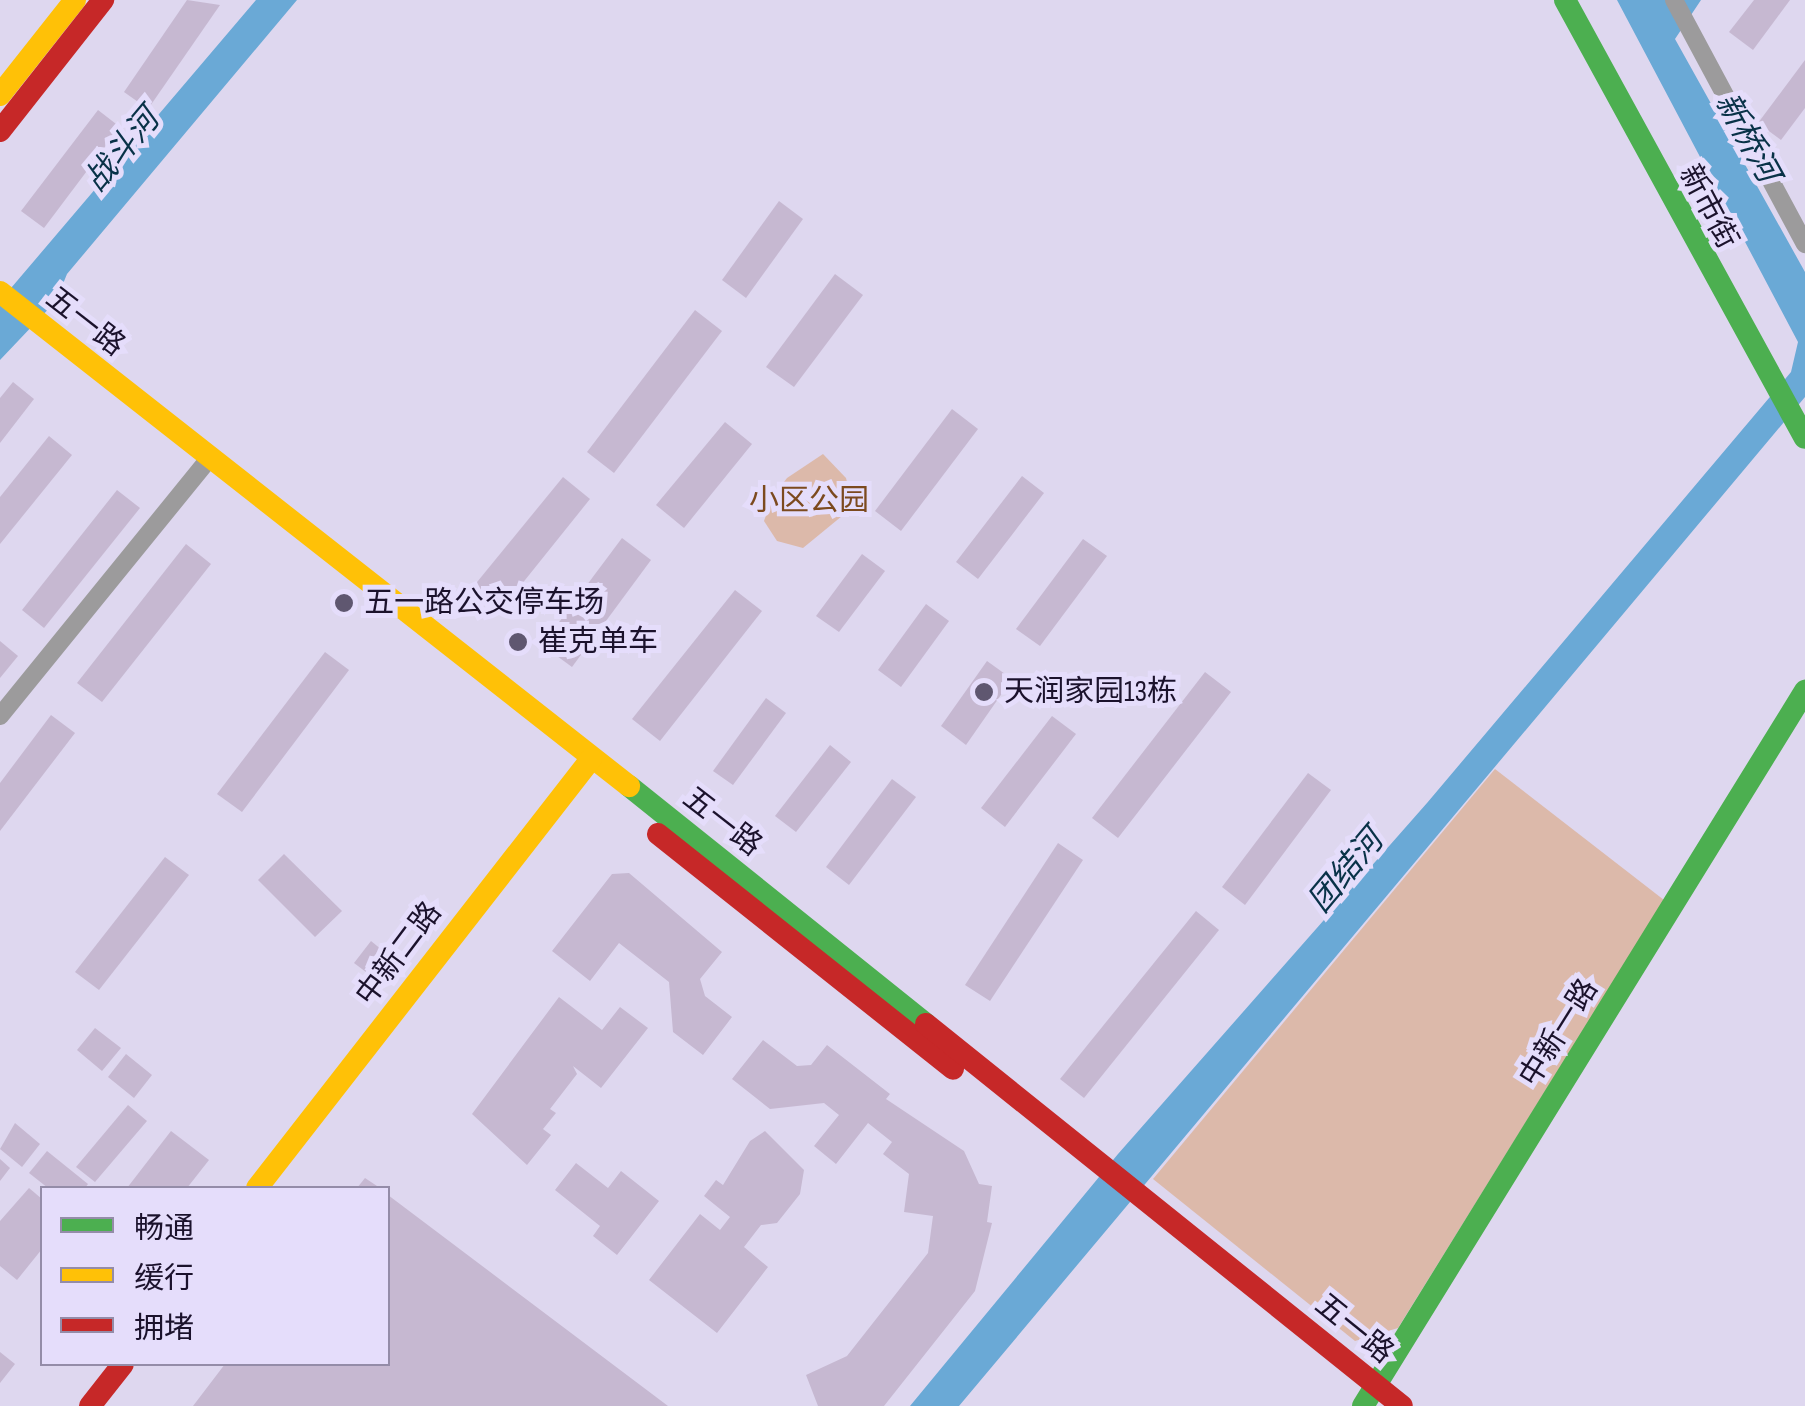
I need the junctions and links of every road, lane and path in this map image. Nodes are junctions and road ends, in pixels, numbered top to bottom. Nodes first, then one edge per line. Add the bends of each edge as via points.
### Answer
1 (75, 0) edge
2 (103, 0) edge
3 (1564, 0) edge
4 (1674, 0) edge
5 (0, 95) edge
6 (0, 131) edge
7 (1805, 244) edge
8 (1, 301) edge
9 (33, 331) junction
10 (1802, 433) edge
11 (210, 456) junction
12 (1805, 692) edge
13 (0, 716) edge
14 (586, 765) junction
15 (259, 1186) edge
16 (120, 1366) edge
17 (1371, 1399) edge
18 (90, 1406) edge
19 (1402, 1406) edge

1 - 5 main road
2 - 6 main road
3 - 10 main road, 新市街
4 - 7 street
8 - 9 main road, 五一路
9 - 11 main road, 五一路
9 - 14 main road, 五一路
11 - 13 street
11 - 14 main road, 五一路
12 - 17 main road, 中新一路
14 - 15 main road, 中新二路
14 - 17 main road, 五一路
16 - 18 main road
17 - 19 main road, 五一路

